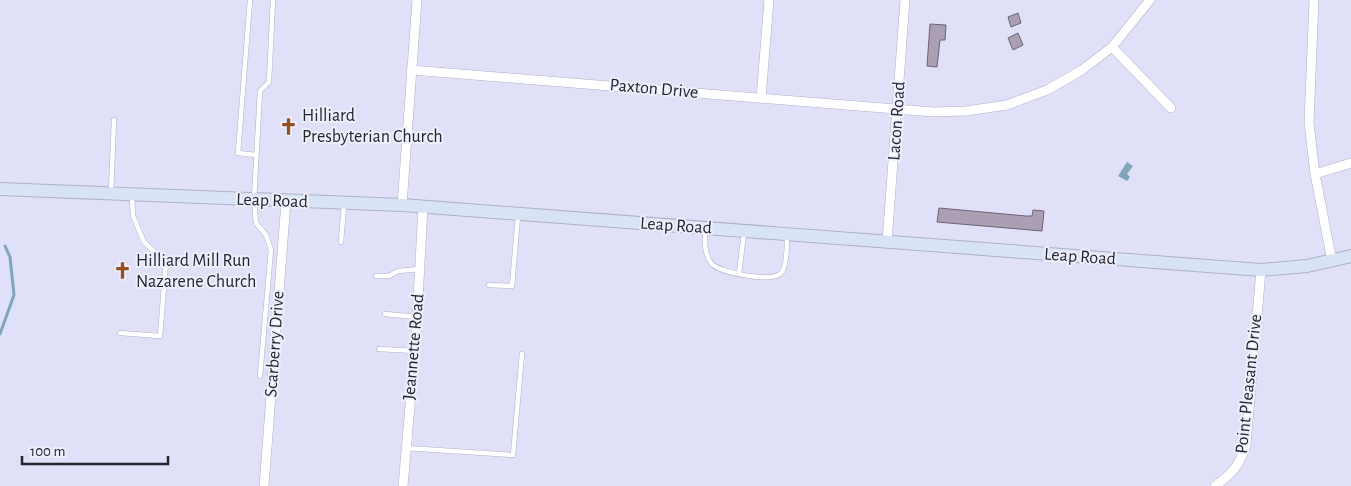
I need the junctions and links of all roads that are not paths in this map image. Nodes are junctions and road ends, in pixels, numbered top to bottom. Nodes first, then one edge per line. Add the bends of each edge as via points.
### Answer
1 (250, 0) edge
2 (273, 0) edge
3 (416, 0) edge
4 (769, 0) edge
5 (905, 0) edge
6 (1150, 0) edge
7 (1314, 0) edge
8 (1112, 47) junction
9 (411, 70) junction
10 (762, 98) junction
11 (1171, 108) dead end
12 (898, 109) junction
13 (114, 120) dead end
14 (256, 155) junction
15 (1351, 164) edge
16 (1315, 174) junction
17 (0, 189) edge
18 (111, 194) junction
19 (132, 195) junction
20 (254, 200) junction
21 (286, 201) junction
22 (344, 203) junction
23 (402, 205) junction
24 (424, 207) junction
25 (518, 214) junction
26 (705, 229) junction
27 (744, 232) junction
28 (787, 235) junction
29 (341, 242) dead end
30 (887, 242) junction
31 (1351, 256) edge
32 (1332, 260) junction
33 (421, 268) junction
34 (1260, 270) junction
35 (739, 274) junction
36 (376, 276) dead end
37 (489, 285) dead end
38 (385, 314) dead end
39 (417, 317) junction
40 (120, 333) dead end
41 (379, 349) dead end
42 (415, 351) junction
43 (522, 354) dead end
44 (260, 376) dead end
45 (406, 448) junction
46 (264, 486) edge
47 (403, 486) edge
48 (1215, 486) edge

1 - 14 lane via 238,153
2 - 14 lane via 269,82 260,91
3 - 9 street
4 - 10 street
5 - 12 street, Lacon Road
6 - 8 street, Paxton Drive
7 - 16 street via 1309,123
8 - 11 street
8 - 12 street, Paxton Drive via 1082,70 1047,90 1007,105 966,111
9 - 10 street, Paxton Drive
9 - 23 street
10 - 12 street, Paxton Drive
12 - 30 street, Lacon Road
13 - 18 lane
14 - 20 lane
15 - 16 street
16 - 32 street
17 - 18 street, Leap Road
18 - 19 street, Leap Road
19 - 20 street, Leap Road
19 - 40 lane via 133,216 144,242 166,262 166,276 160,336
20 - 21 street, Leap Road
20 - 44 lane via 256,223 266,235 271,250
21 - 22 street, Leap Road
21 - 46 street, Scarberry Drive
22 - 23 street, Leap Road
22 - 29 lane
23 - 24 street, Leap Road
24 - 25 street, Leap Road
24 - 33 street, Jeannette Road
25 - 26 street, Leap Road
25 - 37 lane via 512,286
26 - 27 street, Leap Road
26 - 35 lane via 711,263
27 - 28 street, Leap Road
27 - 35 lane
28 - 30 street, Leap Road
28 - 35 lane via 784,269 779,275
30 - 34 street, Leap Road
31 - 32 street, Leap Road
32 - 34 street, Leap Road via 1307,266
33 - 36 lane
33 - 39 street, Jeannette Road
34 - 48 street, Point Pleasant Drive via 1246,445 1240,462
38 - 39 lane
39 - 42 street, Jeannette Road
41 - 42 lane
42 - 45 street, Jeannette Road
43 - 45 lane via 513,454
45 - 47 street, Jeannette Road

